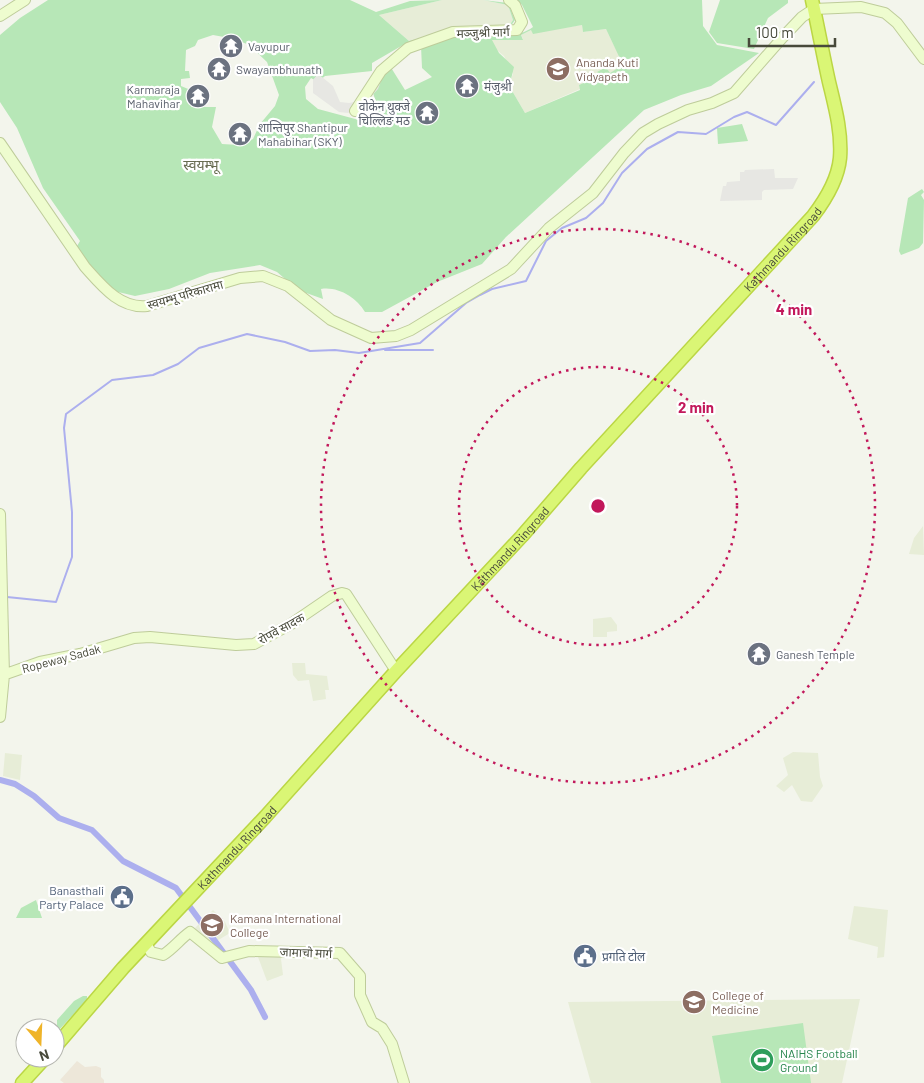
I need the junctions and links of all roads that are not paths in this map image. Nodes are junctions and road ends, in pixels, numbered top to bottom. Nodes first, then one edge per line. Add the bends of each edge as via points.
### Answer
1 (25, 0) edge
2 (509, 0) edge
3 (813, 4) edge
4 (0, 16) edge
5 (924, 60) edge
6 (355, 110) dead end
7 (0, 144) edge
8 (0, 514) edge
9 (119, 643) joint
10 (396, 671) junction
11 (2, 675) edge
12 (0, 717) edge
13 (146, 944) junction
14 (65, 1036) edge
15 (36, 1068) edge
16 (22, 1083) edge
17 (404, 1083) edge

1 - 4 main road
2 - 6 main road, मञ्जुश्री मार्ग via 515,5 522,22 518,30 453,32 408,48 381,71
3 - 5 main road via 861,7 885,13 897,23
3 - 7 main road, स्वयम्भू परिकारामा via 734,94 680,114 643,133 594,193 549,228 510,269 396,336 372,338 330,320 288,286 263,276 240,278 147,306 124,303 85,267
3 - 10 highway, Kathmandu Ringroad via 840,135 837,171 823,201 807,223
8 - 11 main road
9 - 10 main road, रोपवे सादक via 150,637 254,644 342,593 346,594
9 - 11 main road, Ropeway Sadak via 40,662
10 - 13 highway, Kathmandu Ringroad
11 - 12 main road
13 - 14 highway, Kathmandu Ringroad
13 - 17 main road, जामाचो मार्ग via 151,952 163,955 190,932 222,958 250,951 340,953 360,976 360,996 372,1022 382,1028 392,1044
15 - 16 highway

